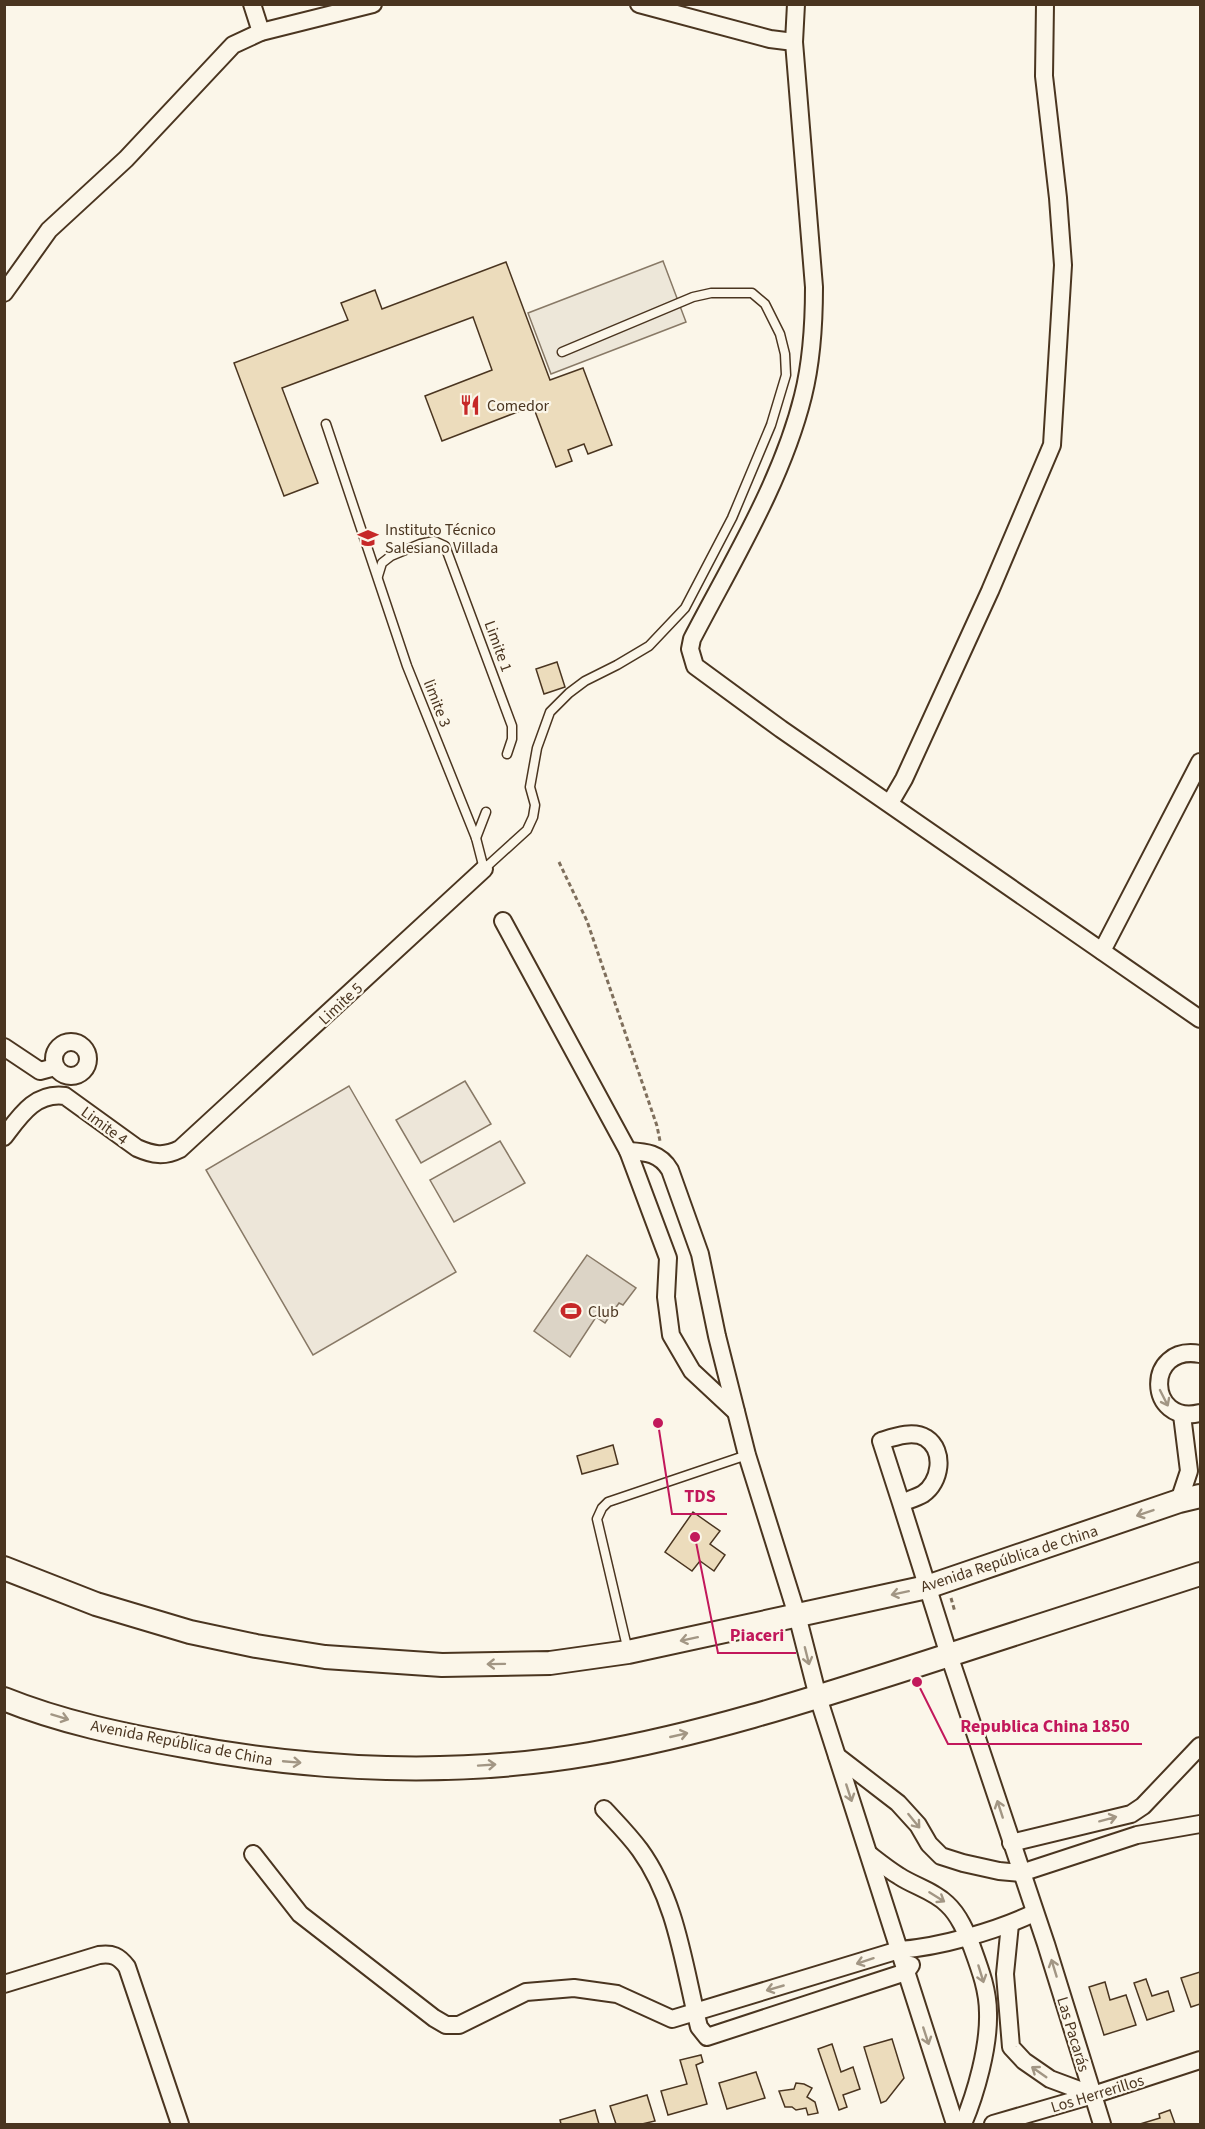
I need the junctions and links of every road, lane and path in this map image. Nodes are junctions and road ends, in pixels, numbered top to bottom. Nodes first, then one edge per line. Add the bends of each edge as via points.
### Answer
1 (252, 4) edge
2 (374, 4) edge
3 (639, 4) edge
4 (796, 4) edge
5 (1045, 4) edge
6 (261, 32) junction
7 (794, 42) junction
8 (4, 293) edge
9 (562, 352) dead end
10 (326, 424) dead end
11 (378, 576) junction
12 (507, 754) dead end
13 (1200, 762) edge
14 (890, 803) junction
15 (486, 812) dead end
16 (476, 838) junction
17 (559, 862) dead end
18 (483, 869) junction
19 (503, 921) dead end
20 (1102, 951) junction
21 (1200, 1019) edge
22 (4, 1047) edge
23 (56, 1067) dead end
24 (4, 1137) edge
25 (137, 1148) joint
26 (628, 1151) junction
27 (664, 1160) junction
28 (1200, 1354) edge
29 (736, 1412) junction
30 (1200, 1413) edge
31 (1182, 1414) junction
32 (747, 1455) junction
33 (1190, 1498) edge
34 (901, 1503) dead end
35 (4, 1568) edge
36 (1200, 1574) edge
37 (927, 1587) junction
38 (796, 1615) junction
39 (628, 1652) junction
40 (949, 1655) junction
41 (818, 1697) junction
42 (4, 1699) edge
43 (1200, 1746) edge
44 (837, 1756) junction
45 (1194, 1763) edge
46 (603, 1809) dead end
47 (1200, 1824) edge
48 (1011, 1843) junction
49 (253, 1854) dead end
50 (870, 1854) junction
51 (1021, 1873) junction
52 (1034, 1913) junction
53 (1010, 1924) junction
54 (967, 1935) junction
55 (925, 1948) junction
56 (899, 1950) junction
57 (907, 1976) junction
58 (4, 1984) edge
59 (695, 2011) junction
60 (1200, 2060) edge
61 (1092, 2096) junction
62 (180, 2124) edge
63 (955, 2124) edge
64 (963, 2124) edge
65 (993, 2124) edge
66 (1102, 2124) edge

1 - 6 street
2 - 6 street
3 - 7 street
4 - 7 street
5 - 14 street via 1044,76 1063,265 1052,445 990,591
6 - 8 street via 227,50 126,159 57,221
7 - 14 street via 814,287 811,355 803,397 775,475 690,649 701,672
9 - 18 lane via 693,297 752,293 765,304 780,334 786,375 771,425 732,518 685,608 649,646 585,681 550,712 537,748 530,786 535,805 533,817 527,830
10 - 11 lane, limite 3
11 - 12 lane, Limite 1 via 385,559 420,544 434,541 448,550 512,726
11 - 16 lane, limite 3 via 407,666
13 - 20 street
14 - 20 street
15 - 16 lane
16 - 18 lane, limite 3
17 - 27 path via 587,921 657,1126
18 - 25 street, Limite 5 via 180,1149 156,1155
19 - 26 street
20 - 21 street
22 - 23 street via 40,1071
24 - 25 street, Limite 4 via 38,1100 53,1095 65,1096
26 - 27 street
26 - 29 street via 668,1258 666,1297 671,1335 692,1371
27 - 29 street via 700,1254
28 -> 31 street via 1191,1352 1172,1358 1160,1375 1160,1395 1173,1411
29 - 32 street
30 - 31 street
31 - 33 street
32 - 38 street
32 - 39 lane via 608,1502 602,1508 597,1519
33 -> 37 main road, Avenida República de China
34 - 37 street, Las Pacarás
39 -> 35 main road, Avenida República de China via 550,1663 453,1665 325,1657 190,1632 96,1604
36 - 40 main road, Avenida República de China
37 -> 38 main road, Avenida República de China
37 - 40 street, Las Pacarás
38 -> 39 main road, Avenida República de China
38 -> 41 street
40 - 41 main road, Avenida República de China
48 -> 40 street, Las Pacarás
42 -> 41 main road, Avenida República de China via 130,1736 244,1757 388,1767 483,1766 588,1754 708,1728
41 - 44 street
43 - 45 street
44 -> 50 street
44 -> 51 street via 898,1803 941,1856
48 -> 45 street via 1131,1814
46 - 59 street via 641,1851 656,1876 674,1924
47 - 51 street via 1137,1835
48 - 51 street, Las Pacarás
49 - 59 street via 300,1914 446,2025 467,2023 526,1992 564,1988 617,1994 672,2019
50 -> 54 street via 898,1876 946,1903
50 - 56 street
51 - 52 street, Las Pacarás
52 - 53 street
61 -> 52 street, Las Pacarás
53 - 54 street
61 -> 53 street via 1050,2079 1011,2047 1005,1974
54 - 55 street
54 -> 64 street via 985,1988 988,2014 971,2105
55 - 56 street
55 - 57 street
56 - 57 street
56 -> 59 street
57 - 59 street via 707,2037 699,2028
57 -> 63 street
58 - 62 street via 99,1955 109,1954 123,1961
60 - 61 street, Los Herrerillos
61 - 65 street, Los Herrerillos
61 - 66 street, Las Pacarás

